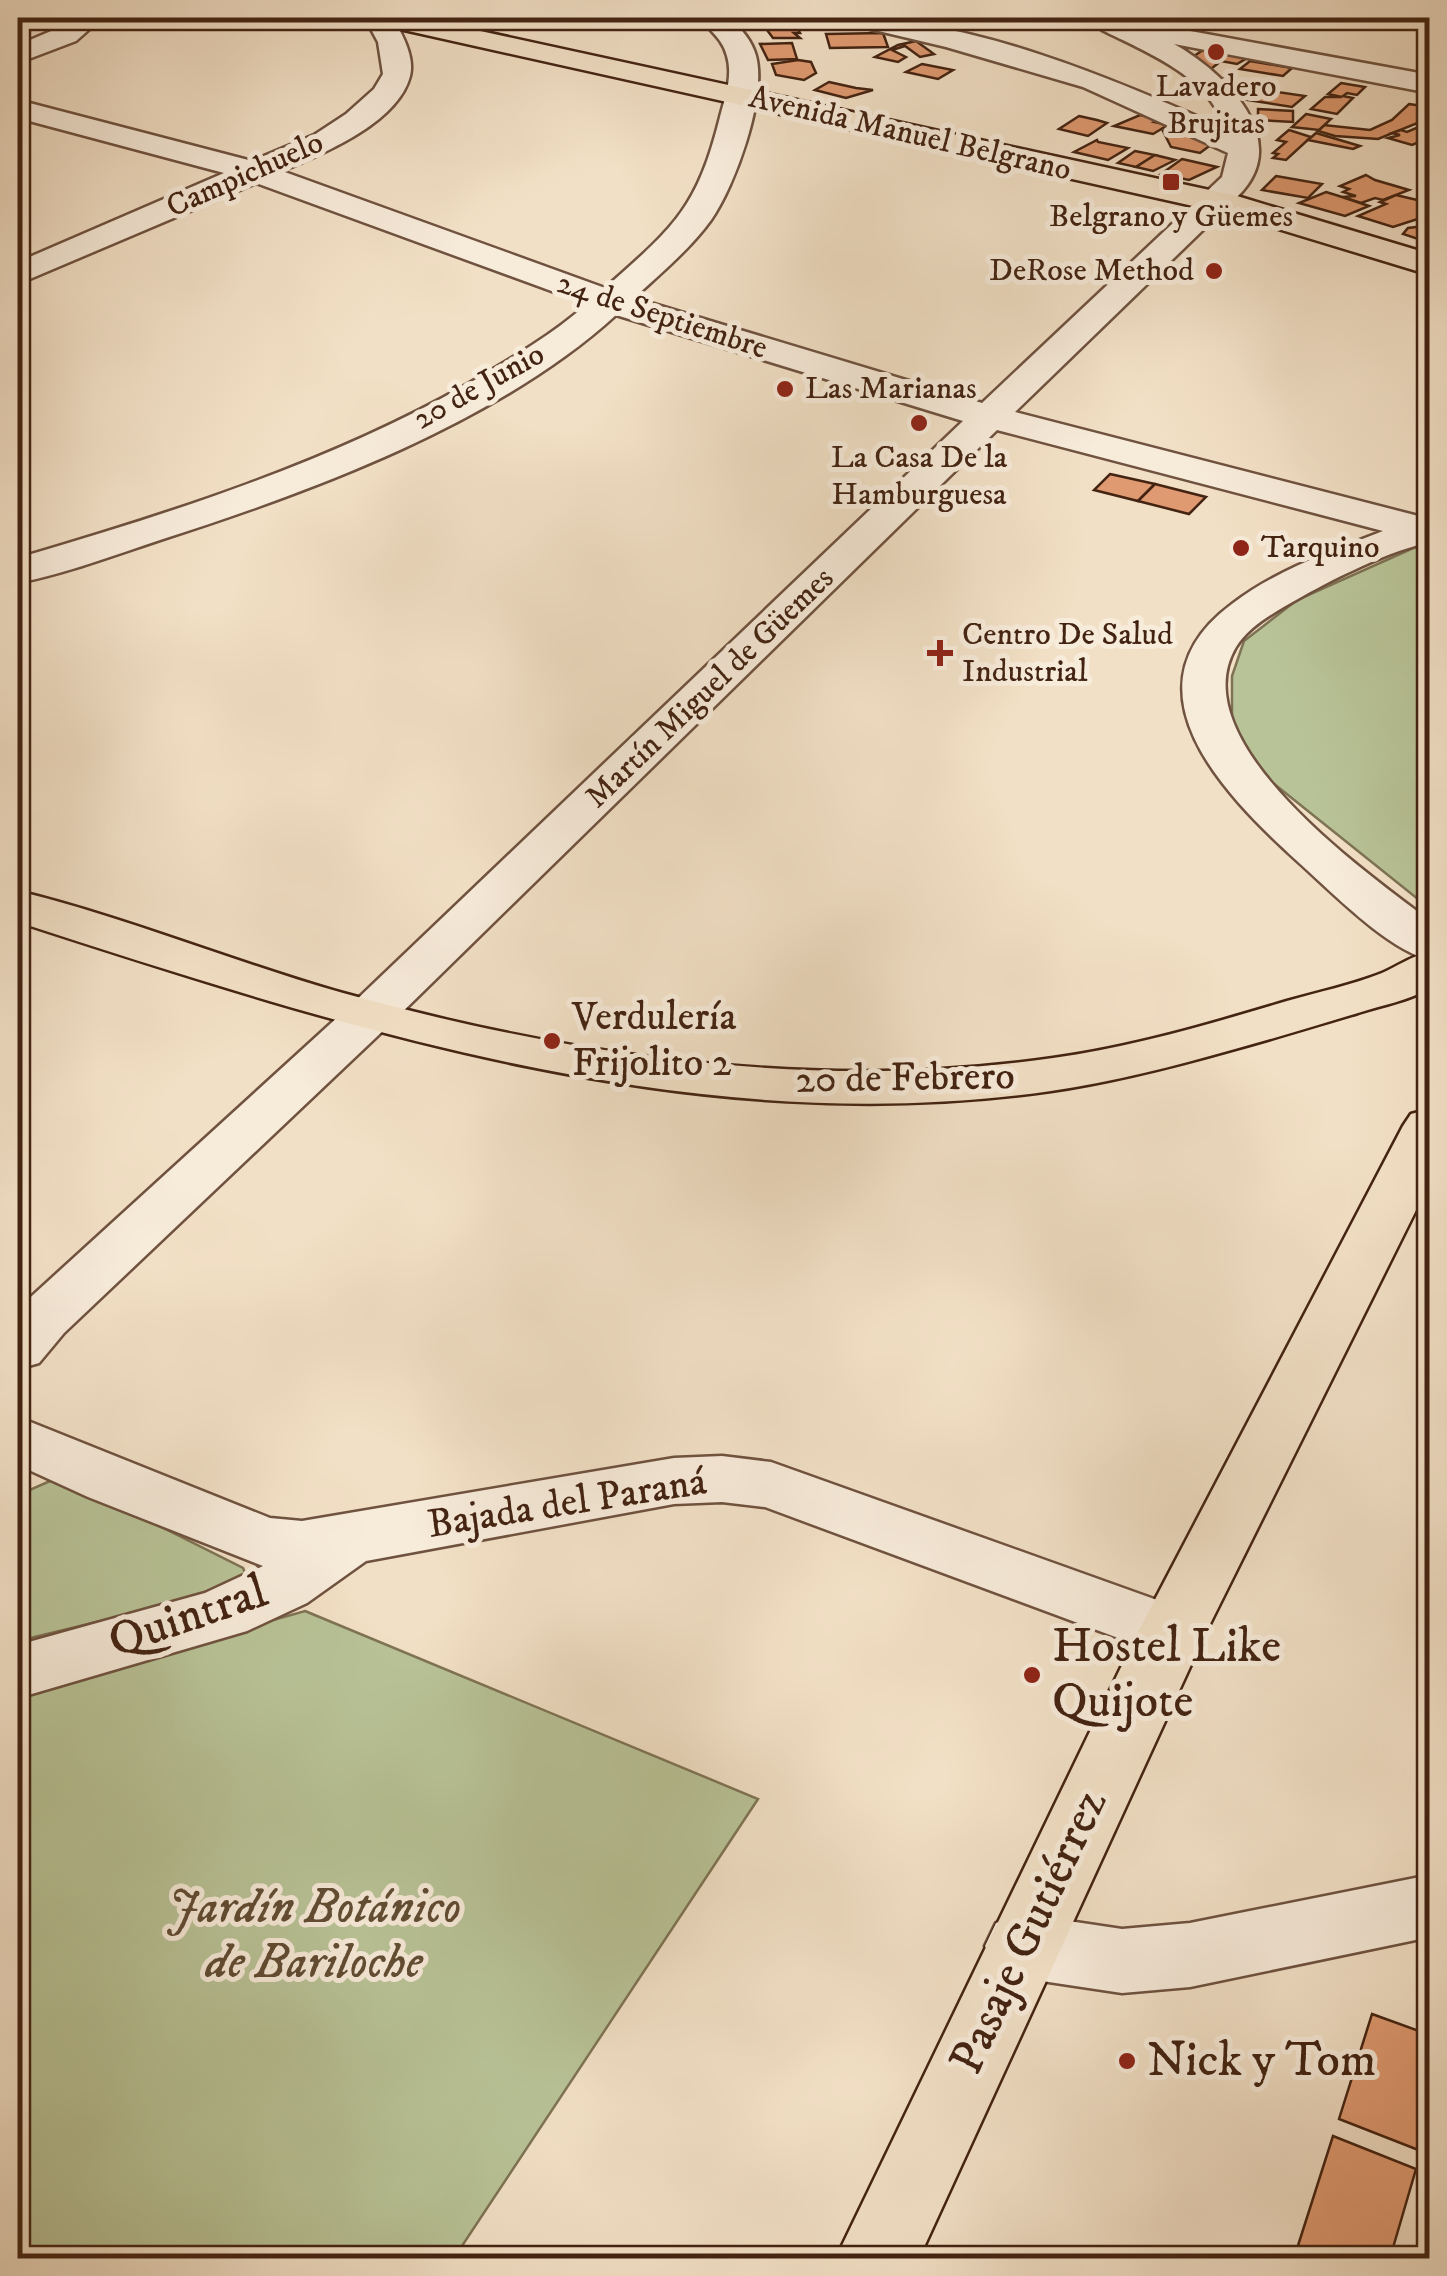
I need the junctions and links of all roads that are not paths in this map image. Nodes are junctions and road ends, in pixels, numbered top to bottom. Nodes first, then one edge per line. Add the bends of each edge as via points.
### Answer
1 (88, 18) edge
2 (383, 18) edge
3 (714, 18) edge
4 (859, 18) edge
5 (1102, 21) edge
6 (18, 55) edge
7 (1430, 84) edge
8 (740, 96) junction
9 (18, 108) edge
10 (1243, 148) junction
11 (256, 172) junction
12 (1205, 209) junction
13 (1430, 266) edge
14 (18, 274) edge
15 (614, 303) junction
16 (990, 417) junction
17 (1426, 530) edge
18 (18, 571) edge
19 (18, 906) edge
20 (1430, 946) edge
21 (1430, 967) edge
22 (369, 1016) junction
23 (1430, 1126) edge
24 (18, 1348) edge
25 (18, 1439) edge
26 (348, 1540) junction
27 (1172, 1632) junction
28 (18, 1671) edge
29 (1430, 1906) edge
30 (1022, 1946) junction
31 (877, 2258) edge

1 - 6 street
2 - 8 main road, Avenida Manuel Belgrano
2 - 11 street, Campichuelo via 396,60 392,86 351,125
3 - 8 street, 20 de Junio via 745,61
4 - 10 street via 1093,81
5 - 7 street
5 - 10 street via 1161,48 1202,77 1235,111
8 - 12 main road, Avenida Manuel Belgrano
8 - 15 street, 20 de Junio via 722,173 704,206
9 - 11 street, 24 de Septiembre
10 - 12 street, Martín Miguel de Güemes via 1240,178
11 - 14 street, Campichuelo
11 - 15 street, 24 de Septiembre
12 - 13 main road, Avenida Manuel Belgrano via 1258,212
12 - 16 street, Martín Miguel de Güemes
15 - 16 street, 24 de Septiembre
15 - 18 street, 20 de Junio via 526,366 327,465 124,540
16 - 17 street, 24 de Septiembre
16 - 22 street, Martín Miguel de Güemes
17 - 20 street via 1284,590 1229,628 1204,664 1204,714 1228,761 1260,796 1366,898
19 - 22 main road, 20 de Febrero
21 - 22 main road, 20 de Febrero via 1400,984 1146,1057 943,1086 663,1074 532,1054
22 - 24 street, Martín Miguel de Güemes
23 - 27 main road, Pasaje Gutiérrez
25 - 26 street, Bajada del Paraná via 264,1542
26 - 27 street, Bajada del Paraná via 674,1481 722,1479 771,1485
26 - 28 street, Quintral via 284,1585 223,1613
27 - 30 main road, Pasaje Gutiérrez
29 - 30 street via 1190,1955 1122,1960
30 - 31 main road, Pasaje Gutiérrez

